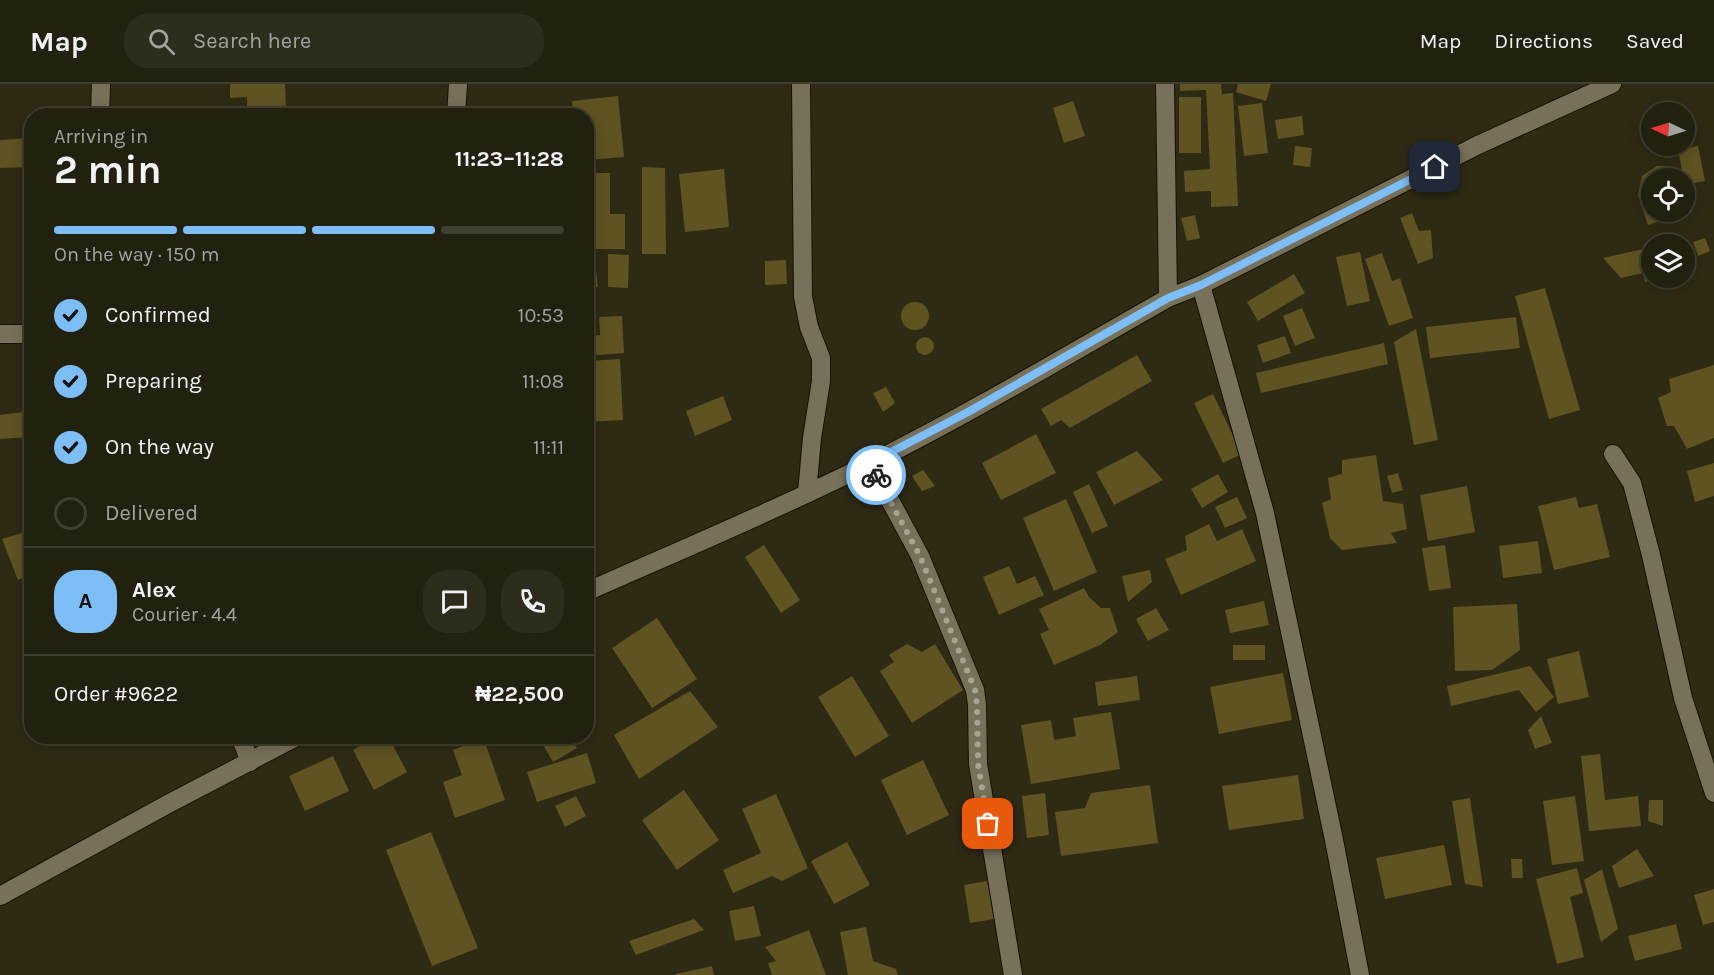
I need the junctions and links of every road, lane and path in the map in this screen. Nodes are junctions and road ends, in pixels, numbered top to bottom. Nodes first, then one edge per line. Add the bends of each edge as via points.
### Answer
1 (101, 84) edge
2 (458, 84) edge
3 (801, 84) edge
4 (1165, 84) edge
5 (1612, 84) edge
6 (100, 108) edge
7 (456, 108) edge
8 (1201, 285) junction
9 (1168, 298) junction
10 (0, 334) edge
11 (24, 334) edge
12 (1613, 454) dead end
13 (870, 463) junction
14 (807, 493) junction
15 (594, 588) edge
16 (243, 744) edge
17 (283, 744) edge
18 (250, 762) junction
19 (1714, 793) edge
20 (0, 896) edge
21 (1013, 975) edge
22 (1360, 975) edge

1 - 6 street
2 - 7 street
3 - 14 street via 803,297 821,358
4 - 9 street
5 - 8 street via 1478,145
8 - 9 street
8 - 22 street via 1265,513
9 - 13 street
10 - 11 street
12 - 19 street via 1632,483 1683,698
13 - 14 street
13 - 21 street via 920,556 975,690 978,764
14 - 15 street
16 - 18 street
17 - 18 street
18 - 20 street

